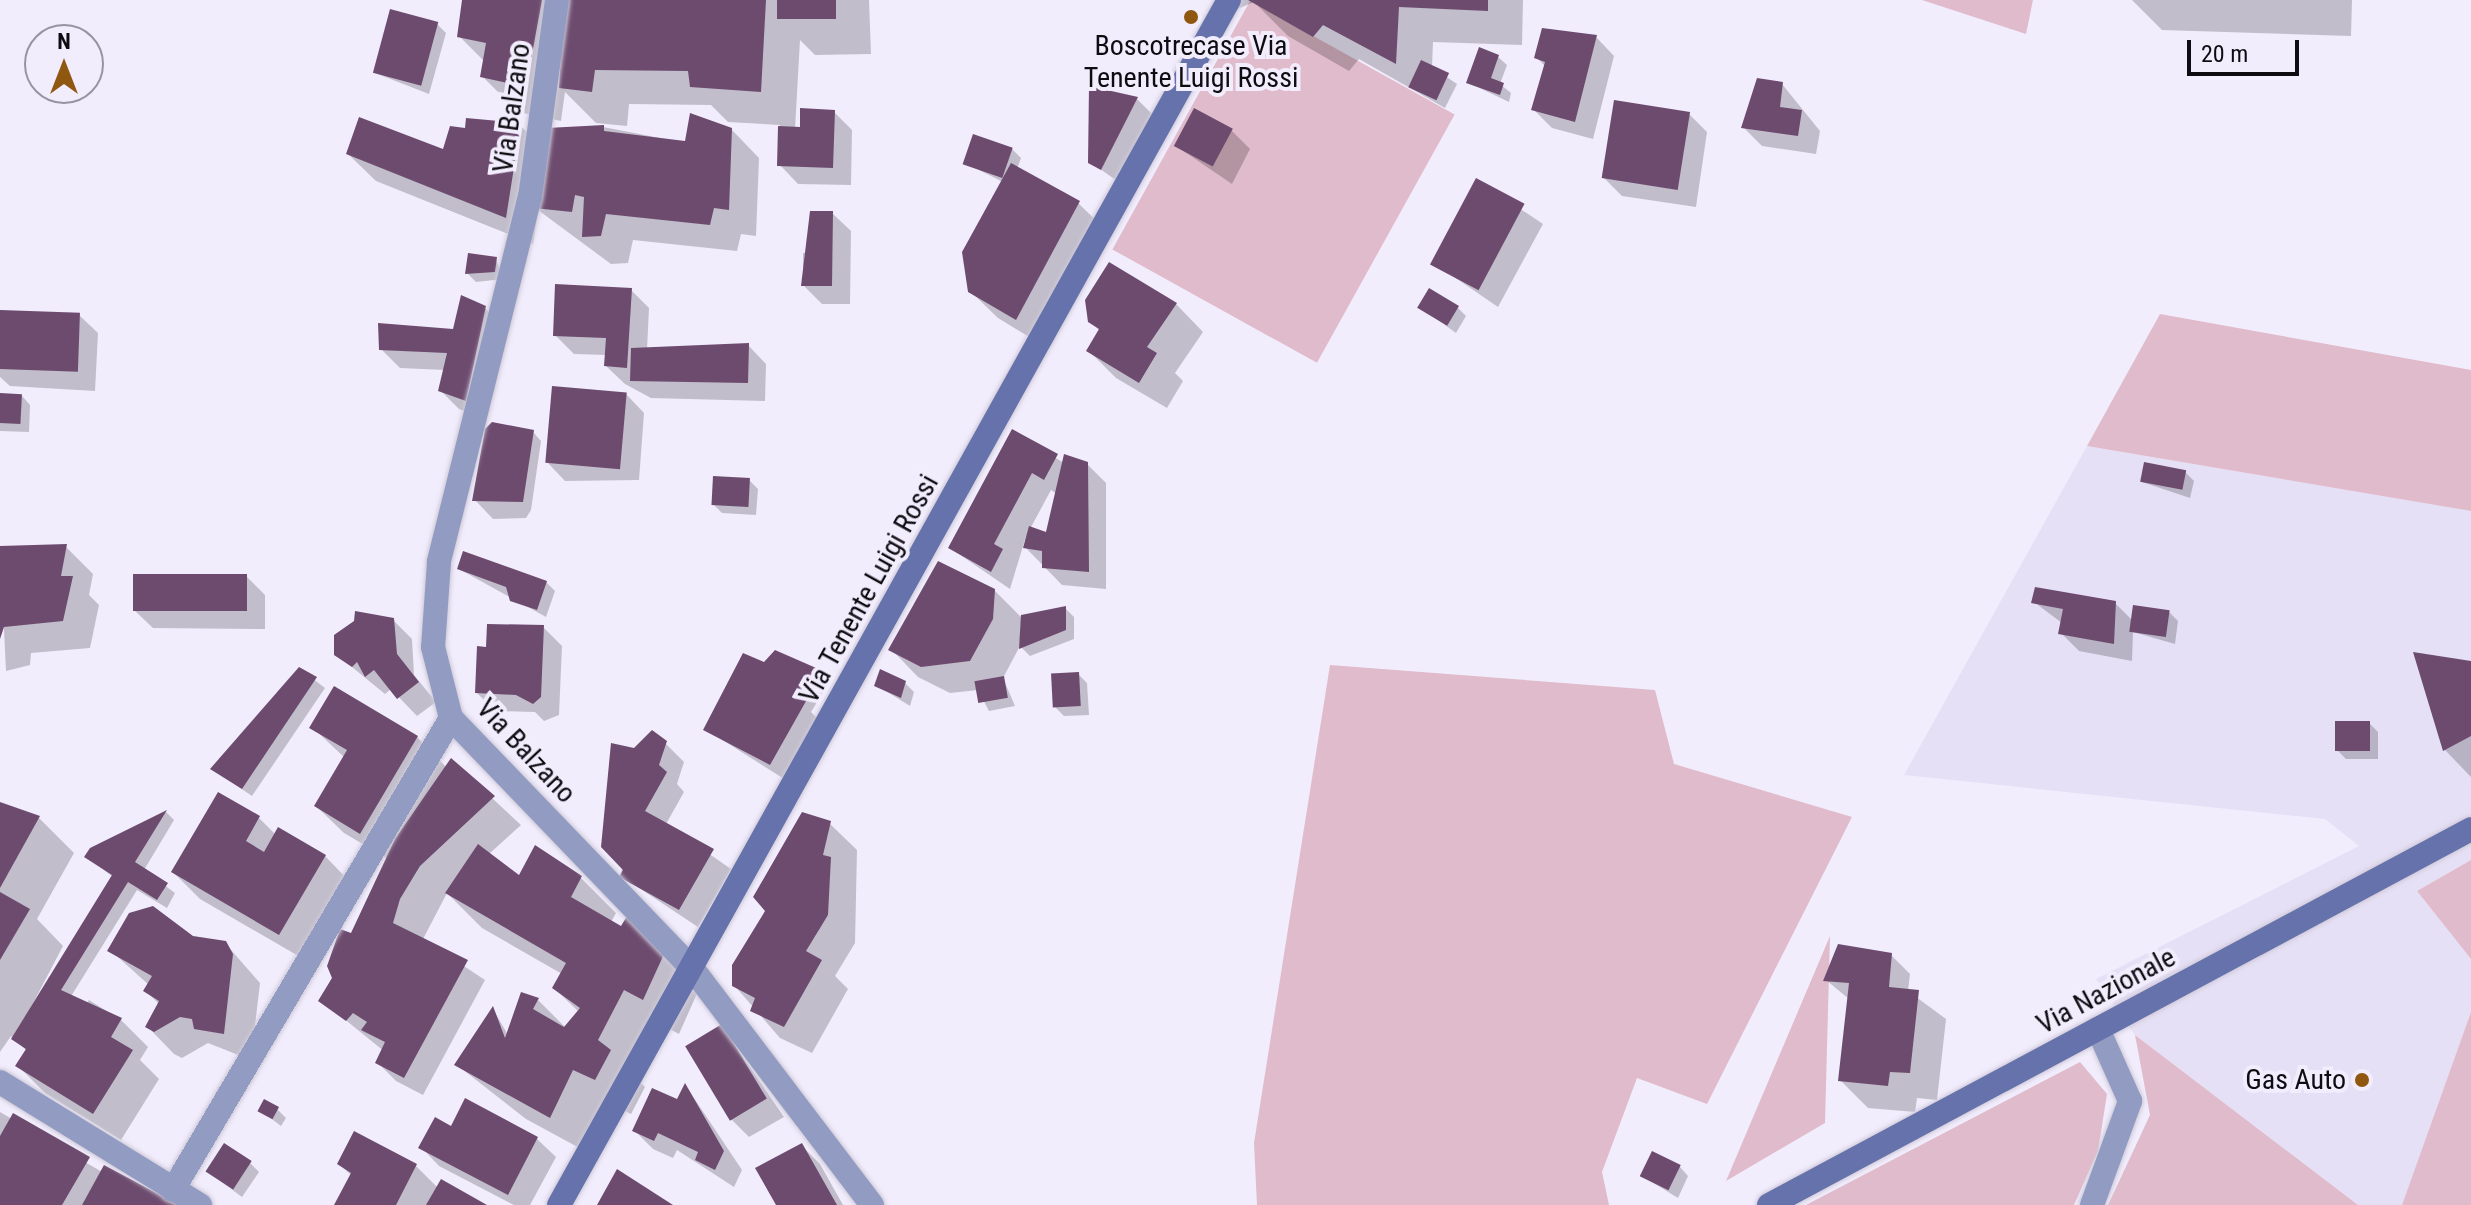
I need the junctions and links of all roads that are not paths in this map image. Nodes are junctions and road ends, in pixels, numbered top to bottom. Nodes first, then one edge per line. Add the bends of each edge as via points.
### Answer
1 (557, 0) edge
2 (1229, 0) edge
3 (451, 718) junction
4 (2471, 829) edge
5 (692, 968) junction
6 (2098, 1029) junction
7 (0, 1082) edge
8 (173, 1190) junction
9 (200, 1205) edge
10 (559, 1205) edge
11 (872, 1205) edge
12 (1769, 1205) edge
13 (2092, 1205) edge

1 - 3 street, Via Balzano via 530,196 439,562 433,647
2 - 5 street, Via Tenente Luigi Rossi
3 - 5 street, Via Balzano
3 - 8 street
4 - 6 street, Via Nazionale
5 - 10 street, Via Tenente Luigi Rossi
5 - 11 street, Via Balzano
6 - 12 street, Via Nazionale
6 - 13 street via 2130,1101
7 - 8 street
8 - 9 street

